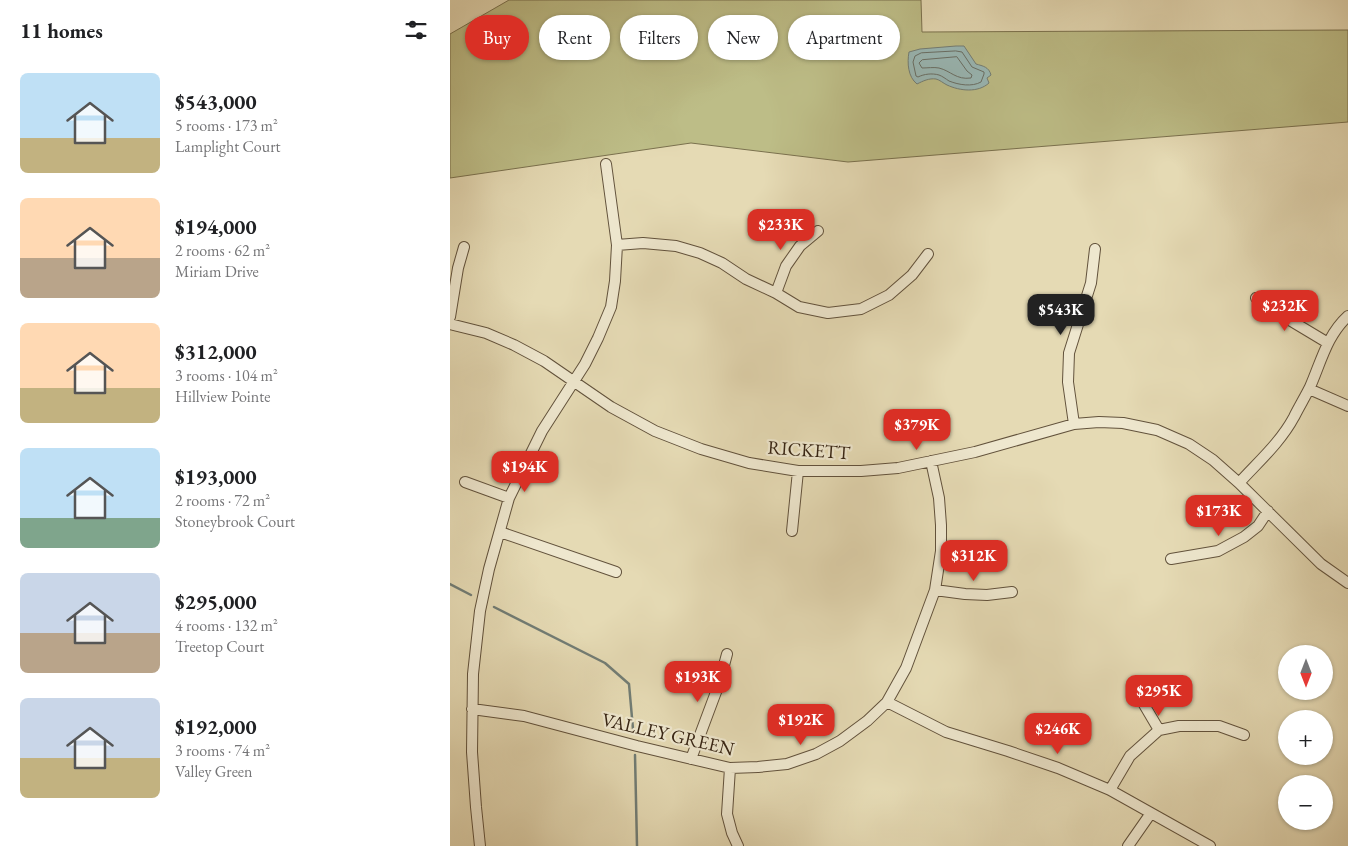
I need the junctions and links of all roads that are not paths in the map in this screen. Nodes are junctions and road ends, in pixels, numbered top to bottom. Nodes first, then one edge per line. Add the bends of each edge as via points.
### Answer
1 (606, 164) dead end
2 (818, 231) dead end
3 (617, 245) junction
4 (464, 247) dead end
5 (1095, 250) dead end
6 (928, 254) dead end
7 (776, 293) junction
8 (1256, 298) dead end
9 (1348, 316) edge
10 (450, 317) edge
11 (450, 324) edge
12 (1328, 343) junction
13 (573, 382) junction
14 (1309, 389) junction
15 (1348, 406) edge
16 (1074, 424) junction
17 (931, 461) junction
18 (798, 471) junction
19 (465, 482) dead end
20 (1239, 483) junction
21 (509, 498) junction
22 (1268, 511) junction
23 (792, 531) dead end
24 (500, 532) junction
25 (1171, 558) dead end
26 (616, 572) dead end
27 (1348, 583) edge
28 (935, 590) junction
29 (1012, 592) dead end
30 (727, 654) dead end
31 (1139, 696) dead end
32 (887, 702) junction
33 (472, 709) junction
34 (1159, 730) junction
35 (1244, 735) dead end
36 (691, 759) junction
37 (730, 768) junction
38 (1110, 790) junction
39 (1152, 814) junction
40 (480, 846) edge
41 (738, 846) edge
42 (1128, 846) edge
43 (1210, 846) edge

1 - 3 street
2 - 7 street via 800,246 786,266
3 - 7 street via 676,246 700,253
3 - 13 street via 611,307 585,364
4 - 10 street
5 - 16 street via 1091,283 1069,352 1068,382
6 - 7 street via 912,275 889,295 861,309 828,313 799,307
8 - 12 street
9 - 12 street via 1338,325
11 - 13 street, RICKETT via 486,333 514,345
12 - 14 street
13 - 18 street, RICKETT via 655,431 700,449 749,463
13 - 21 street via 542,431
14 - 15 street
14 - 20 street via 1272,448
16 - 17 street, RICKETT
16 - 20 street, RICKETT via 1122,423 1157,430 1189,444
17 - 18 street, RICKETT via 861,471
17 - 28 street, VALLEY GREEN via 941,525
18 - 23 street
19 - 21 street
20 - 22 street, RICKETT
21 - 24 street
22 - 25 street via 1258,526 1218,551
22 - 27 street, RICKETT via 1321,564
24 - 26 street
24 - 33 street via 480,612
28 - 29 street via 987,595
28 - 32 street, VALLEY GREEN via 906,668
30 - 36 street
31 - 34 street
32 - 37 street, VALLEY GREEN via 840,742 816,754 787,764
32 - 38 street via 946,732 1058,768
33 - 36 street, VALLEY GREEN via 524,716
33 - 40 street via 472,752
34 - 35 street via 1179,726 1219,726
34 - 38 street via 1130,756
36 - 37 street, VALLEY GREEN
37 - 41 street via 727,814
38 - 39 street
39 - 42 street
39 - 43 street

